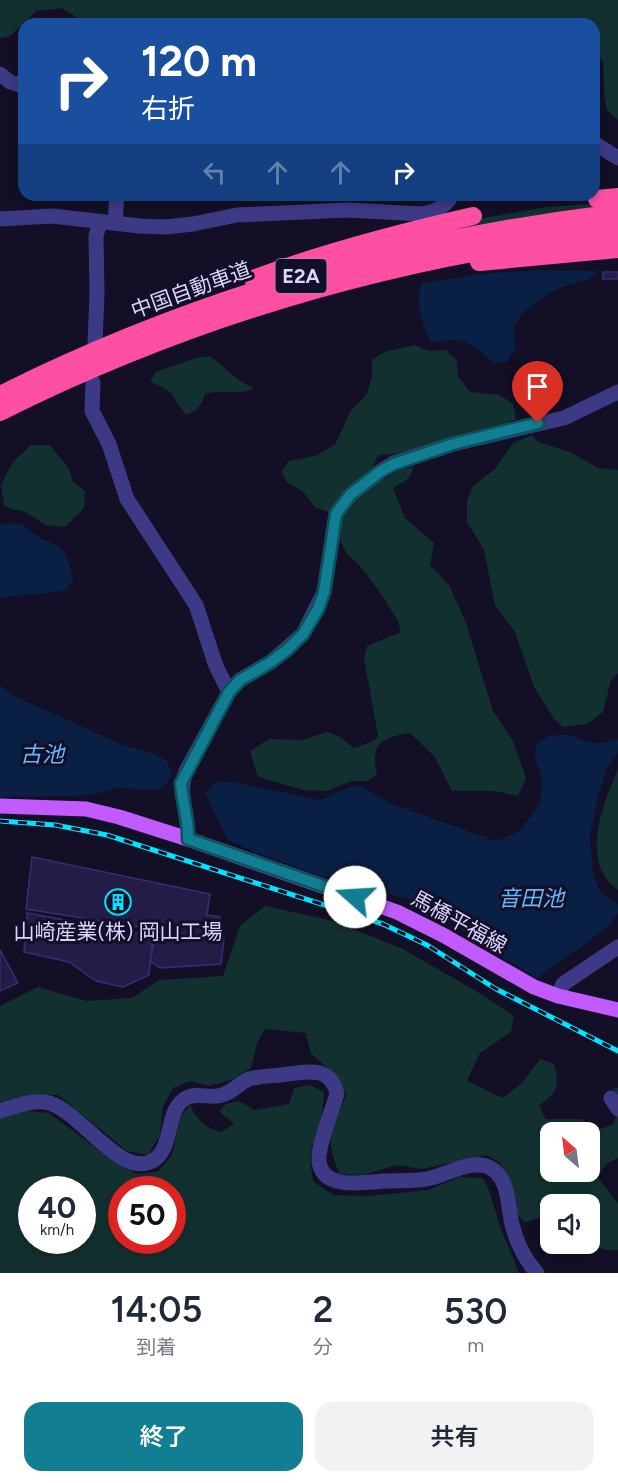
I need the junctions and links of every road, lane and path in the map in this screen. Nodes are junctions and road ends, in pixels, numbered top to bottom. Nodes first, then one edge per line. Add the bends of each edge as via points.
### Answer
1 (0, 74) edge
2 (18, 84) edge
3 (600, 147) edge
4 (618, 158) edge
5 (618, 197) edge
6 (600, 199) edge
7 (115, 201) edge
8 (446, 201) edge
9 (618, 213) edge
10 (473, 216) dead end
11 (0, 219) edge
12 (108, 222) junction
13 (618, 231) edge
14 (618, 249) edge
15 (285, 297) junction
16 (115, 341) junction
17 (95, 342) dead end
18 (93, 382) dead end
19 (618, 392) edge
20 (0, 395) edge
21 (0, 412) edge
22 (229, 692) junction
23 (0, 806) edge
24 (188, 839) junction
25 (618, 947) edge
26 (558, 996) junction
27 (618, 1010) edge
28 (0, 1111) edge
29 (537, 1273) edge

1 - 2 street
3 - 4 street
5 - 6 highway
7 - 12 street
8 - 12 street via 431,213 421,214 373,210 237,214 165,227
9 - 16 highway, 中国自動車道 / E2A via 555,220 385,254 217,302
10 - 16 highway via 307,258 191,304
11 - 12 street via 52,216
12 - 17 street via 96,236
13 - 15 highway, 中国自動車道 / E2A via 454,255
14 - 15 highway via 467,263
15 - 21 highway, 中国自動車道 / E2A via 123,356
16 - 20 highway, 中国自動車道 / E2A
18 - 22 street via 92,411 109,444 127,500 196,604 213,658
19 - 22 street via 564,418 453,444 394,464 373,477 350,495 336,514 324,592 303,634
22 - 24 street via 181,783
23 - 24 main road, 馬橋平福線 via 86,809
24 - 26 main road, 馬橋平福線 via 397,912 534,987
25 - 26 street via 563,984
26 - 27 main road, 馬橋平福線
28 - 29 street via 30,1102 58,1106 112,1151 133,1163 152,1162 161,1153 177,1107 186,1098 217,1097 256,1077 315,1071 335,1084 337,1094 318,1160 324,1175 350,1183 412,1181 473,1165 487,1166 505,1185 516,1235

